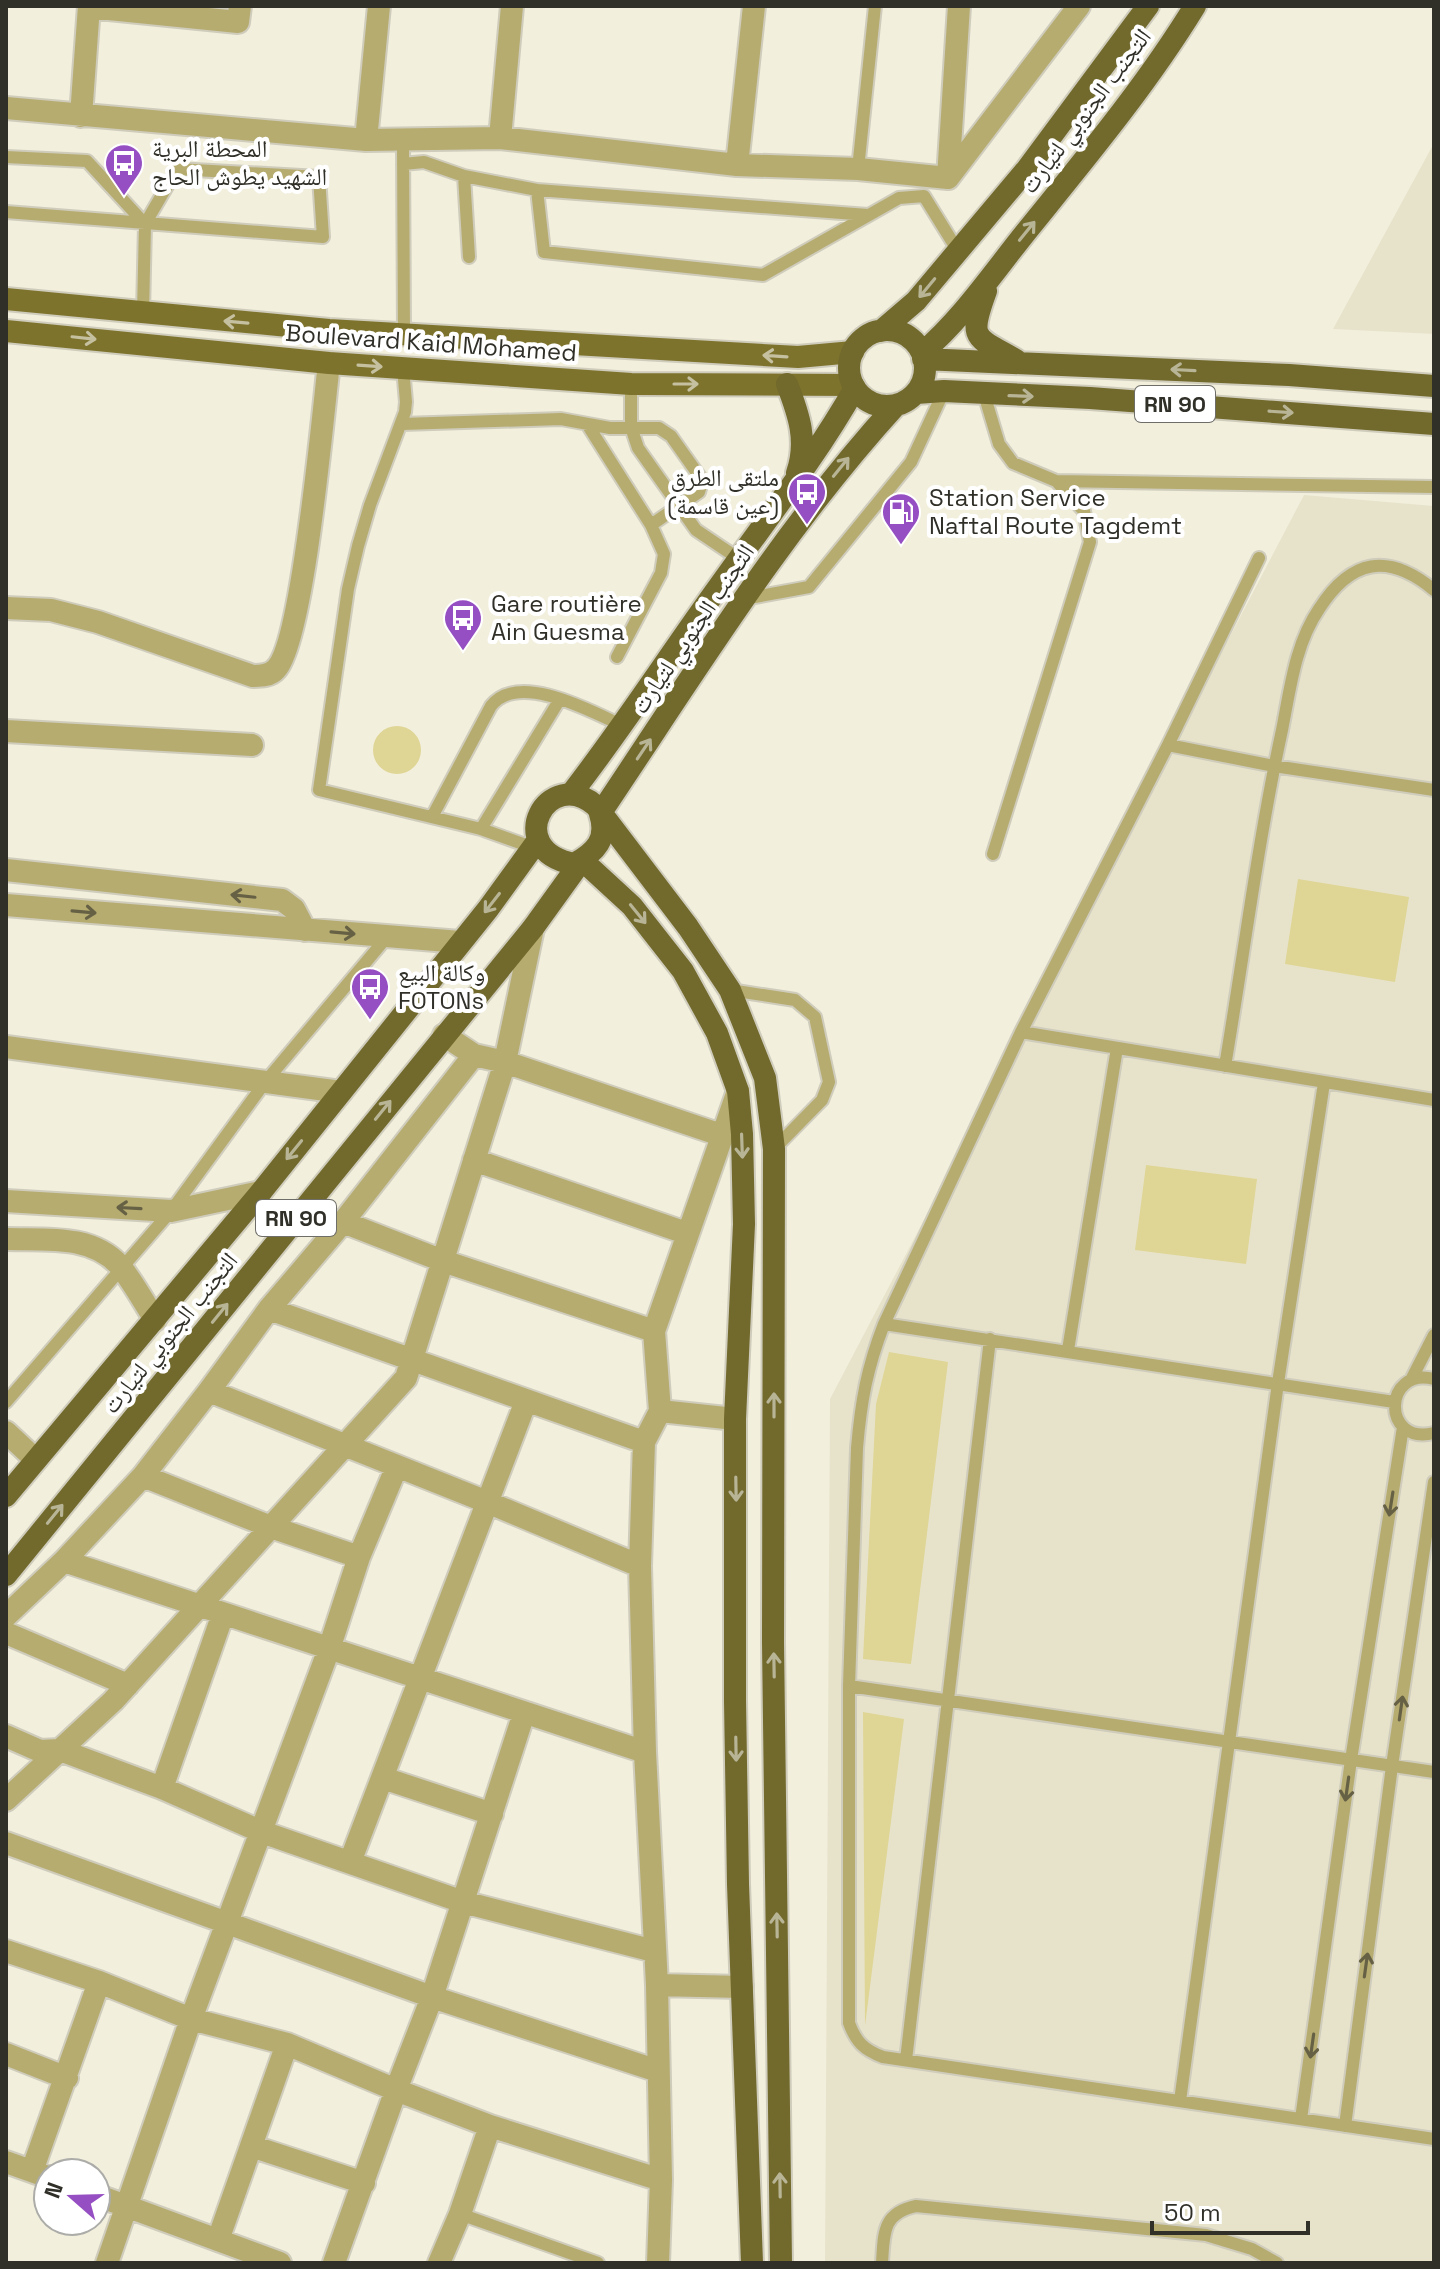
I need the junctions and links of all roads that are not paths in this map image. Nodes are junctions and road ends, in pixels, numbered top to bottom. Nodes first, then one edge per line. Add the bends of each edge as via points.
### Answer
1 (89, 6) edge
2 (240, 6) edge
3 (379, 6) edge
4 (512, 6) edge
5 (754, 6) edge
6 (875, 6) edge
7 (959, 6) edge
8 (1079, 6) edge
9 (1148, 6) edge
10 (1195, 6) edge
11 (6, 108) edge
12 (81, 116) junction
13 (500, 138) junction
14 (366, 140) junction
15 (403, 141) junction
16 (6, 157) edge
17 (403, 164) junction
18 (737, 165) junction
19 (858, 169) junction
20 (464, 176) junction
21 (948, 178) junction
22 (537, 190) junction
23 (6, 212) edge
24 (868, 215) junction
25 (145, 224) junction
26 (958, 251) junction
27 (469, 257) dead end
28 (992, 275) junction
29 (6, 299) edge
30 (143, 313) junction
31 (6, 331) edge
32 (881, 331) junction
33 (404, 335) junction
34 (853, 352) junction
35 (923, 356) junction
36 (329, 363) junction
37 (1021, 363) junction
38 (403, 368) junction
39 (631, 384) junction
40 (787, 384) junction
41 (854, 386) junction
42 (1434, 386) edge
43 (944, 391) junction
44 (916, 393) junction
45 (984, 394) junction
46 (896, 405) junction
47 (402, 424) junction
48 (587, 424) junction
49 (1434, 424) edge
50 (631, 427) junction
51 (1056, 481) junction
52 (794, 482) junction
53 (1434, 487) edge
54 (677, 507) junction
55 (651, 525) junction
56 (1259, 558) dead end
57 (739, 559) junction
58 (1434, 590) edge
59 (744, 599) junction
60 (6, 608) edge
61 (617, 657) dead end
62 (560, 699) junction
63 (623, 726) junction
64 (6, 731) edge
65 (252, 745) dead end
66 (1168, 745) junction
67 (1274, 766) junction
68 (1434, 790) edge
69 (571, 794) junction
70 (600, 814) junction
71 (432, 817) junction
72 (481, 829) junction
73 (536, 844) junction
74 (993, 854) dead end
75 (582, 860) junction
76 (6, 870) edge
77 (6, 905) edge
78 (533, 928) junction
79 (305, 930) junction
80 (387, 937) junction
81 (460, 942) junction
82 (730, 990) junction
83 (1021, 1032) junction
84 (444, 1035) junction
85 (6, 1047) edge
86 (1117, 1048) junction
87 (474, 1055) junction
88 (505, 1062) junction
89 (1225, 1066) junction
90 (266, 1081) junction
91 (1324, 1083) junction
92 (738, 1091) junction
93 (341, 1092) junction
94 (1434, 1099) edge
95 (721, 1135) junction
96 (774, 1149) junction
97 (474, 1160) junction
98 (261, 1192) junction
99 (6, 1201) edge
100 (171, 1211) junction
101 (343, 1222) junction
102 (686, 1233) junction
103 (6, 1239) edge
104 (443, 1261) junction
105 (122, 1269) junction
106 (269, 1309) junction
107 (155, 1320) junction
108 (884, 1324) junction
109 (654, 1331) junction
110 (1434, 1335) edge
111 (990, 1339) junction
112 (1068, 1350) junction
113 (412, 1361) junction
114 (1434, 1379) edge
115 (1411, 1380) junction
116 (1278, 1383) junction
117 (209, 1391) junction
118 (526, 1401) junction
119 (6, 1402) edge
120 (1394, 1402) junction
121 (660, 1411) junction
122 (735, 1419) junction
123 (1403, 1427) junction
124 (6, 1432) edge
125 (1434, 1433) edge
126 (644, 1442) junction
127 (345, 1446) junction
128 (36, 1460) junction
129 (397, 1466) junction
130 (143, 1476) junction
131 (1434, 1482) edge
132 (6, 1496) edge
133 (487, 1502) junction
134 (271, 1527) junction
135 (359, 1557) junction
136 (64, 1561) junction
137 (640, 1566) junction
138 (6, 1575) edge
139 (199, 1607) junction
140 (223, 1614) junction
141 (6, 1616) edge
142 (6, 1633) edge
143 (329, 1649) junction
144 (421, 1679) junction
145 (128, 1685) junction
146 (849, 1686) junction
147 (948, 1701) junction
148 (524, 1713) junction
149 (6, 1736) edge
150 (1228, 1742) junction
151 (60, 1750) junction
152 (645, 1752) junction
153 (1351, 1760) junction
154 (1392, 1766) junction
155 (1434, 1772) edge
156 (383, 1778) junction
157 (162, 1788) junction
158 (6, 1800) edge
159 (492, 1814) junction
160 (262, 1832) junction
161 (6, 1843) edge
162 (350, 1862) junction
163 (463, 1902) junction
164 (228, 1925) junction
165 (6, 1951) edge
166 (654, 1951) junction
167 (99, 1982) junction
168 (657, 1985) junction
169 (742, 1987) junction
170 (432, 1997) junction
171 (191, 2019) junction
172 (287, 2044) junction
173 (6, 2054) edge
174 (906, 2060) junction
175 (658, 2071) junction
176 (67, 2078) junction
177 (396, 2090) junction
178 (1180, 2101) junction
179 (1301, 2119) junction
180 (490, 2126) junction
181 (1345, 2126) junction
182 (1434, 2139) edge
183 (251, 2146) junction
184 (45, 2157) edge
185 (6, 2162) edge
186 (32, 2171) edge
187 (661, 2180) junction
188 (364, 2183) junction
189 (112, 2201) edge
190 (125, 2206) junction
191 (460, 2214) junction
192 (218, 2240) junction
193 (107, 2263) edge
194 (280, 2263) edge
195 (334, 2263) edge
196 (439, 2263) edge
197 (598, 2263) edge
198 (658, 2263) edge
199 (752, 2263) edge
200 (781, 2263) edge
201 (882, 2263) edge
202 (1277, 2263) edge

1 - 2 street via 238,22
1 - 12 street
3 - 14 street
4 - 13 street
5 - 18 street
6 - 19 lane
7 - 21 street
8 - 21 street
9 - 26 highway, التجنب الجنوبي لتيارت via 1027,169
28 -> 10 highway, التجنب الجنوبي لتيارت via 1100,141
11 - 12 street
12 - 14 street
13 - 15 street
13 - 18 street
14 - 15 street
15 - 17 lane
16 - 25 lane via 87,161
17 - 20 lane via 424,162
17 - 33 lane
18 - 19 street
19 - 21 street
20 - 22 lane
20 - 27 lane
22 - 24 lane
22 - 24 lane via 544,252 763,275
23 - 25 lane
24 - 26 lane via 899,198 924,196
25 - 25 lane via 177,169 319,177 323,237
25 - 30 lane
26 -> 32 highway, التجنب الجنوبي لتيارت via 916,301
28 - 35 highway, التجنب الجنوبي لتيارت
28 - 37 highway via 975,330 983,342
29 - 30 main road, Boulevard Kaid Mohamed
33 -> 30 main road, Boulevard Kaid Mohamed
31 -> 36 main road, Boulevard Kaid Mohamed
32 - 34 highway via 864,338
32 - 35 highway via 901,333
34 -> 33 main road, Boulevard Kaid Mohamed via 798,357
34 - 41 highway via 849,369
35 - 37 highway, RN 90
35 - 44 highway
36 -> 38 main road, Boulevard Kaid Mohamed
36 - 60 street via 306,549 289,640 276,670 253,676 98,622 51,610
42 -> 37 highway, RN 90
38 - 39 main road, Boulevard Kaid Mohamed
38 - 47 lane
39 -> 40 main road, Boulevard Kaid Mohamed
39 - 50 lane
40 - 41 main road, Boulevard Kaid Mohamed
40 - 52 highway via 802,430
41 - 46 highway via 877,405
41 - 52 highway
43 - 44 highway, RN 90
43 - 45 highway, RN 90
43 - 59 lane via 911,462 809,587
44 - 46 highway
45 -> 49 highway, RN 90
45 - 51 lane via 999,444 1013,463
59 -> 46 highway, التجنب الجنوبي لتيارت via 807,510
47 - 48 lane via 561,419
47 - 71 lane via 370,505 351,574 319,790
48 - 50 lane
48 - 55 lane
50 - 54 lane via 638,448
50 - 54 lane via 665,431 700,477 699,492
51 - 53 lane
51 - 74 lane via 1084,511 1090,542
52 - 57 highway
54 - 55 lane
54 - 57 lane via 696,530
55 - 61 lane via 662,545 663,565
56 - 66 lane
57 - 63 highway
58 - 67 lane via 1413,572 1383,565 1358,568 1336,586 1302,641
70 -> 59 highway, التجنب الجنوبي لتيارت
62 - 63 lane
62 - 71 lane via 519,691 496,699
62 - 72 lane
63 - 69 highway
64 - 65 street
66 - 67 lane
66 - 83 lane
67 - 68 lane
67 - 89 lane
69 - 70 highway via 589,800
69 - 73 highway via 542,808
70 - 75 highway via 599,846
70 - 82 highway
71 - 72 lane
72 - 73 lane
73 - 75 highway via 561,861
73 -> 81 highway, التجنب الجنوبي لتيارت / RN 90
75 - 78 highway, التجنب الجنوبي لتيارت / RN 90
75 -> 92 highway via 632,906 683,971 717,1033
79 -> 76 street via 294,909 282,900
77 -> 79 street
78 - 84 highway, التجنب الجنوبي لتيارت / RN 90
78 - 88 street
79 -> 80 street
80 - 81 street
80 - 90 lane
81 - 93 highway, التجنب الجنوبي لتيارت / RN 90
82 - 96 highway via 765,1078
82 - 96 lane via 795,1000 815,1017 829,1082 822,1100
83 - 86 lane
83 - 108 lane
84 - 87 street
138 -> 84 highway, التجنب الجنوبي لتيارت / RN 90
85 - 90 street
86 - 89 lane
86 - 112 lane
87 - 88 street
87 - 101 street
88 - 95 street
88 - 97 street
89 - 91 lane
90 - 93 street
90 - 100 lane
91 - 94 lane
91 - 116 lane
92 - 95 street
92 -> 122 highway via 744,1224
93 -> 98 highway, التجنب الجنوبي لتيارت / RN 90
95 - 102 street
200 -> 96 highway via 773,1659
97 - 102 street
97 - 104 street
98 - 100 street
98 - 107 highway, التجنب الجنوبي لتيارت / RN 90
100 -> 99 street
100 - 105 lane
101 - 104 street
101 - 106 street
102 - 109 street
103 - 105 street via 88,1245
104 - 109 street
104 - 113 street
105 - 107 street
105 - 119 lane
106 - 113 street
106 - 117 street
107 - 128 highway, التجنب الجنوبي لتيارت / RN 90
108 - 111 lane
108 - 146 lane via 868,1364 860,1409
109 - 121 street
110 - 115 lane
111 - 112 lane
111 - 147 lane
112 - 116 lane
113 - 118 street
113 - 127 street via 406,1378
114 - 115 lane
115 - 120 lane
116 - 120 lane
116 - 150 lane
117 - 127 street
117 - 130 street
118 - 126 street
118 - 133 street
120 - 123 lane
121 - 122 street
121 - 126 street
122 -> 169 highway
123 - 125 lane via 1422,1435
123 -> 153 lane
124 - 128 street
126 - 137 street
127 - 129 street
127 - 134 street
128 - 132 highway, التجنب الجنوبي لتيارت / RN 90
129 - 133 street
129 - 135 street
130 - 134 street
130 - 136 street
154 -> 131 lane
133 - 137 street
133 - 144 street
134 - 135 street
134 - 139 street
135 - 143 street
136 - 139 street
136 - 141 street
137 - 152 street
139 - 140 street
139 - 145 street
140 - 143 street
140 - 157 street
142 - 145 street
143 - 144 street
143 - 160 street
144 - 148 street
144 - 156 street
145 - 151 street
146 - 147 lane
146 - 174 lane via 849,2023 868,2051
147 - 150 lane
147 - 174 lane
148 - 152 street
148 - 159 street
149 - 151 street via 40,1751
150 - 153 lane
150 - 178 lane
151 - 157 street
151 - 158 street
152 - 166 street
153 - 154 lane
153 -> 179 lane
154 - 155 lane
181 -> 154 lane
156 - 159 street
156 - 162 street
157 - 160 street
159 - 163 street
160 - 162 street
160 - 164 street
161 - 164 street
162 - 163 street
163 - 166 street
163 - 170 street
164 - 170 street
164 - 171 street
165 - 167 street
166 - 168 street
167 - 171 street
167 - 176 street
168 - 169 street
168 - 175 street
169 - 199 highway
170 - 175 street
170 - 177 street
171 - 172 street
171 - 190 street
172 - 177 street
172 - 183 street
173 - 176 street
174 - 178 lane
175 - 187 street
176 - 184 street
177 - 180 street
177 - 188 street
178 - 179 lane
179 - 181 lane
180 - 187 street
180 - 191 street
181 - 182 lane
183 - 188 street
183 - 192 street
185 - 186 street
187 - 198 street
188 - 195 street
189 - 190 street
190 - 192 street
190 - 193 street
191 - 196 street
191 - 197 lane
192 - 194 street
201 - 202 lane via 884,2231 892,2217 916,2206 1206,2235

